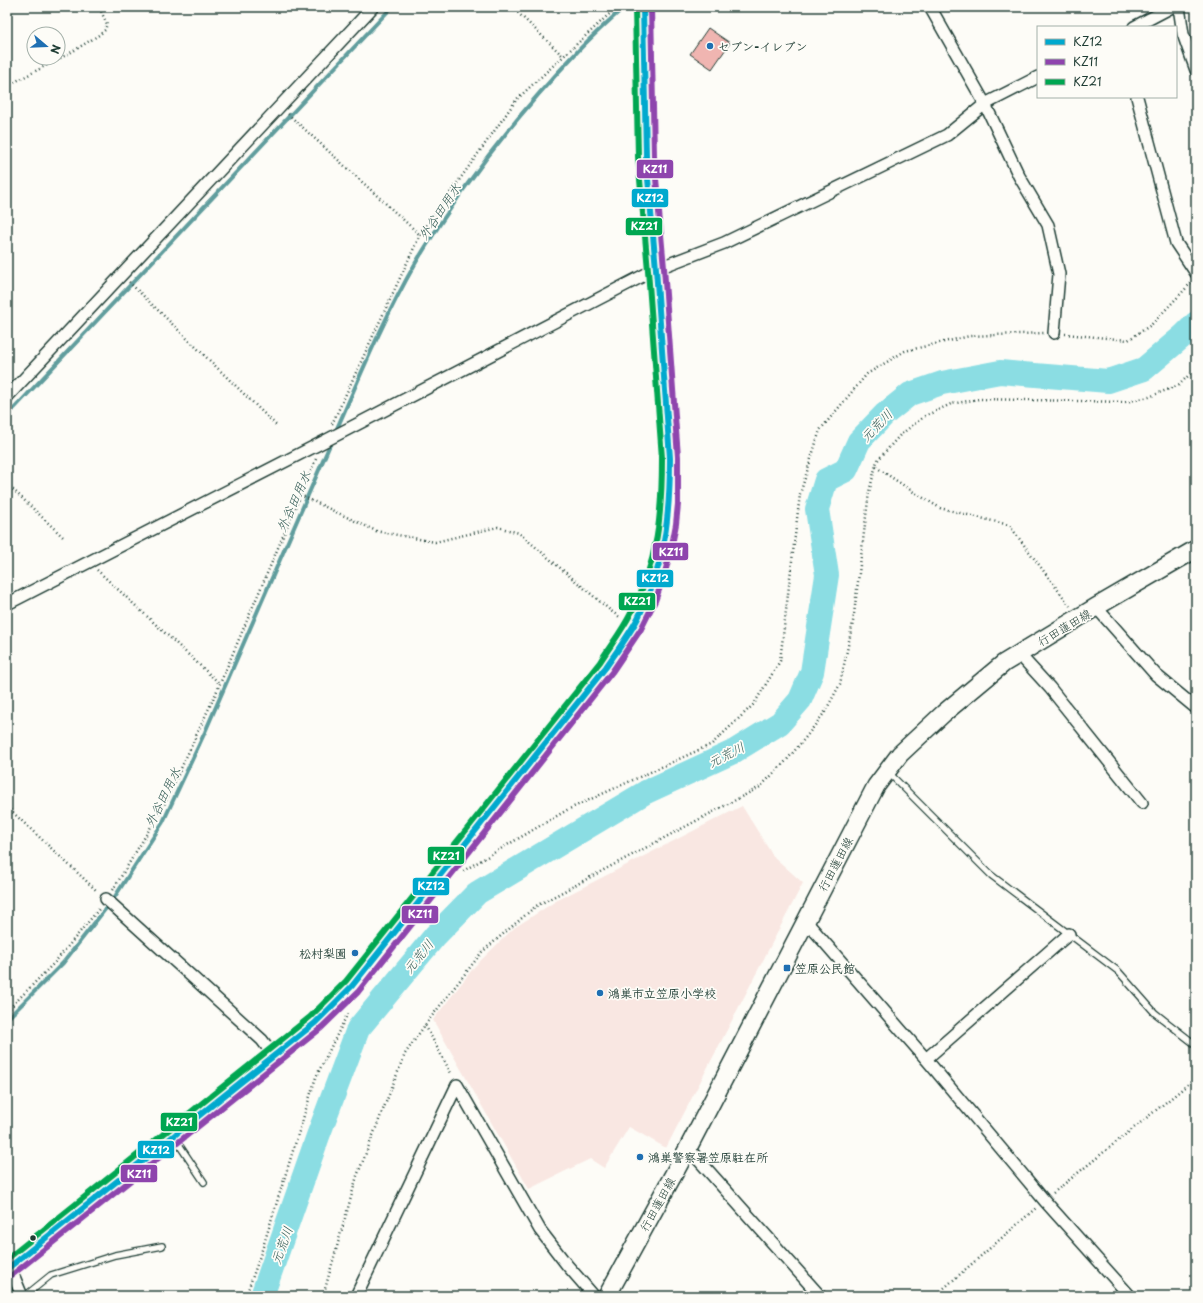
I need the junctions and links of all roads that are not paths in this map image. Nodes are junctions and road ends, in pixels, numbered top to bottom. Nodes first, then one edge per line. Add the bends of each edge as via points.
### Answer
1 (373, 7) edge
2 (644, 7) edge
3 (930, 7) edge
4 (1172, 7) edge
5 (1179, 7) edge
6 (1136, 26) edge
7 (1196, 70) edge
8 (1037, 78) edge
9 (1137, 98) edge
10 (985, 104) junction
11 (656, 269) junction
12 (1196, 273) edge
13 (1054, 333) road end
14 (7, 396) edge
15 (1196, 549) edge
16 (7, 604) edge
17 (1096, 607) junction
18 (1019, 654) junction
19 (1196, 708) edge
20 (887, 771) junction
21 (1142, 802) dead end
22 (106, 899) road end
23 (805, 920) junction
24 (1069, 934) junction
25 (1196, 1045) edge
26 (274, 1056) junction
27 (926, 1059) junction
28 (173, 1136) junction
29 (688, 1148) junction
30 (204, 1182) dead end
31 (162, 1246) dead end
32 (8, 1268) edge
33 (22, 1296) edge
34 (25, 1296) edge
35 (356, 1296) edge
36 (594, 1296) edge
37 (607, 1296) edge
38 (820, 1296) edge
39 (1130, 1296) edge

1 - 14 street
2 - 11 main road via 646,156
3 - 10 street
4 - 6 street
5 - 7 street via 1184,34
8 - 10 street
9 - 12 street via 1176,243
10 - 11 street via 947,135 724,243
10 - 13 street via 1019,176 1048,225 1059,274
11 - 16 street
11 - 26 main road via 670,458 669,511 658,568 642,610 606,666 352,986 315,1023
15 - 17 main road, 行田蓮田線
17 - 18 main road, 行田蓮田線
17 - 19 street via 1156,674
18 - 20 main road, 行田蓮田線 via 1004,663 944,714 900,754
18 - 21 street via 1050,688
20 - 23 main road, 行田蓮田線 via 876,786
20 - 24 lane via 991,875
22 - 26 street via 262,1040
23 - 27 street
23 - 29 main road, 行田蓮田線
24 - 25 lane via 1118,971 1155,1013
24 - 27 street
26 - 28 main road
27 - 39 street via 1044,1200
28 - 30 lane
28 - 32 main road
29 - 37 main road, 行田蓮田線
29 - 38 street
31 - 34 lane via 115,1255 51,1275
32 - 33 street
35 - 36 street via 458,1085 540,1230

